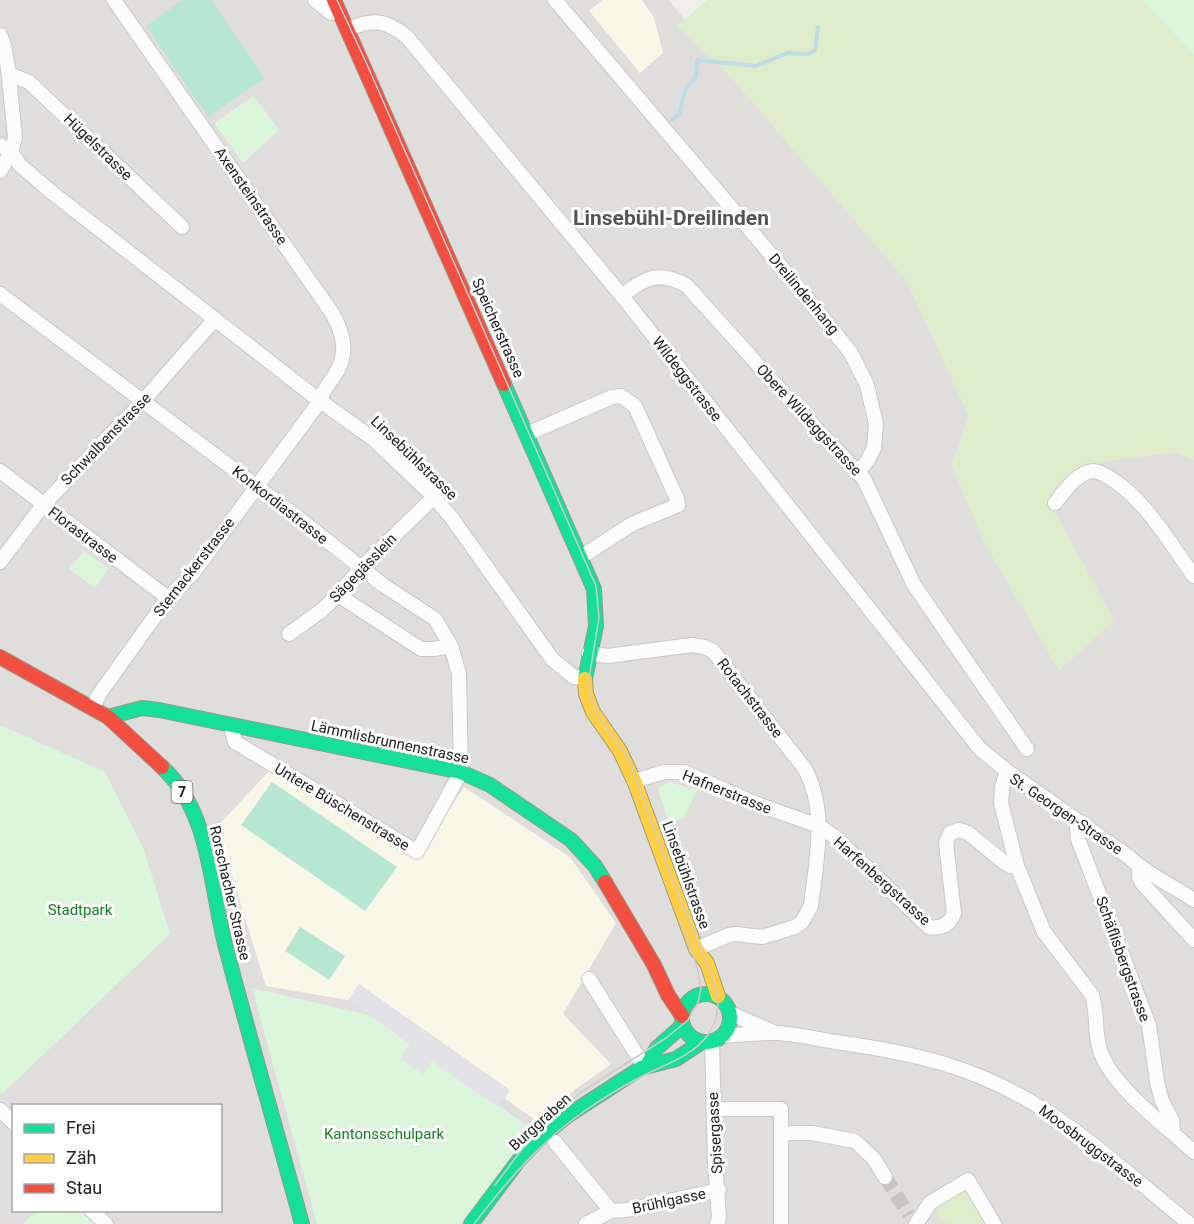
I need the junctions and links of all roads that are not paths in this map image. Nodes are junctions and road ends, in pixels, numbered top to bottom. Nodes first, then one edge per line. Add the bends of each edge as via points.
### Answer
1 (114, 0) edge
2 (315, 0) edge
3 (555, 0) edge
4 (336, 6) edge
5 (348, 29) junction
6 (0, 35) edge
7 (9, 74) junction
8 (5, 149) edge
9 (0, 171) edge
10 (182, 227) dead end
11 (0, 294) edge
12 (622, 296) junction
13 (215, 319) junction
14 (143, 401) junction
15 (320, 401) junction
16 (527, 434) junction
17 (0, 471) edge
18 (858, 471) junction
19 (256, 486) junction
20 (434, 497) junction
21 (1055, 503) dead end
22 (44, 505) junction
23 (581, 557) junction
24 (0, 562) edge
25 (361, 568) junction
26 (1194, 576) edge
27 (338, 595) junction
28 (168, 598) junction
29 (289, 634) dead end
30 (451, 646) junction
31 (589, 653) junction
32 (0, 657) edge
33 (585, 678) junction
34 (93, 707) junction
35 (108, 717) junction
36 (231, 726) junction
37 (1027, 749) dead end
38 (1007, 771) junction
39 (461, 772) junction
40 (634, 781) junction
41 (1081, 822) junction
42 (819, 826) junction
43 (1017, 866) junction
44 (1139, 867) junction
45 (1194, 900) edge
46 (1194, 940) edge
47 (696, 949) junction
48 (654, 965) junction
49 (589, 979) dead end
50 (689, 992) junction
51 (718, 996) junction
52 (730, 1013) junction
53 (682, 1021) junction
54 (775, 1033) junction
55 (712, 1040) junction
56 (646, 1065) junction
57 (713, 1109) junction
58 (0, 1110) edge
59 (12, 1121) edge
60 (1173, 1132) junction
61 (781, 1133) junction
62 (555, 1142) dead end
63 (1194, 1152) edge
64 (885, 1177) tunnel mouth
65 (718, 1190) junction
66 (611, 1211) junction
67 (93, 1212) edge
68 (913, 1221) edge
69 (106, 1224) edge
70 (302, 1224) edge
71 (471, 1224) edge
72 (586, 1224) edge
73 (717, 1224) edge
74 (781, 1224) edge
75 (994, 1224) edge
76 (1190, 1224) edge

1 - 15 street, Axensteinstrasse via 339,326 343,360
2 - 4 street via 331,13
3 - 18 street, Dreilindenhang via 851,353 867,385 876,424 874,448
4 - 5 main road, Speicherstrasse
5 - 12 street, Wildeggstrasse via 381,22 407,37
5 - 16 main road, Speicherstrasse
6 - 7 street
7 - 8 street via 15,137
7 - 10 street, Hügelstrasse via 29,82
8 - 9 street
8 - 13 street, Linsebühlstrasse via 50,192
11 - 14 street, Konkordiastrasse
12 - 18 street, Obere Wildeggstrasse via 657,276 687,286
12 - 38 street, Wildeggstrasse via 966,733
13 - 14 street, Schwalbenstrasse
13 - 15 street, Linsebühlstrasse
14 - 19 street, Konkordiastrasse
14 - 22 street, Schwalbenstrasse
15 - 19 street, Sternackerstrasse
15 - 20 street, Linsebühlstrasse via 372,438
16 - 23 main road, Speicherstrasse
16 - 23 street via 612,396 621,396 635,406 672,489 678,504 632,524
17 - 22 street, Florastrasse
18 - 37 street, Obere Wildeggstrasse via 914,585
19 - 25 street, Konkordiastrasse
19 - 28 street, Sternackerstrasse via 193,573
20 - 25 street, Sägegässlein
20 - 33 street, Linsebühlstrasse via 552,659 574,677
21 - 26 street via 1077,478 1090,472 1101,473 1135,496
22 - 24 street, Schwalbenstrasse
22 - 28 street, Florastrasse
23 - 31 main road, Speicherstrasse via 597,610
25 - 27 street, Sägegässlein
25 - 30 street, Konkordiastrasse via 435,618
27 - 29 street, Sägegässlein
27 - 30 street via 421,649
28 - 34 street, Sternackerstrasse
30 - 39 street, Konkordiastrasse via 459,674
31 - 33 main road, Speicherstrasse
31 - 42 street, Rotachstrasse via 607,657 684,645 713,651 805,769 814,789
32 - 34 main road, Rorschacher Strasse / 7
33 - 40 main road, Linsebühlstrasse via 592,711
34 - 35 main road, Rorschacher Strasse / 7
35 - 36 main road, Lämmlisbrunnenstrasse via 142,708
35 - 70 main road, Rorschacher Strasse / 7 via 170,773 199,826 233,976
36 - 39 main road, Lämmlisbrunnenstrasse
36 - 39 street, Untere Büschenstrasse via 235,742 417,852
38 - 41 street, St. Georgen-Strasse
38 - 43 street, St. Georgen-Strasse via 1001,804
39 - 48 main road, Lämmlisbrunnenstrasse via 489,785 580,849 614,896
40 - 42 street, Hafnerstrasse via 664,772 684,772
40 - 47 main road, Linsebühlstrasse
41 - 44 street, St. Georgen-Strasse
41 - 60 street, Schäflisbergstrasse via 1078,839 1149,1025 1157,1082
42 - 43 street, Harfenbergstrasse via 929,927 947,924 954,913 946,843 950,834 959,830 968,833 1005,863
42 - 47 street, Harfenbergstrasse via 811,906 802,922 762,937 729,935
43 - 60 street, St. Georgen-Strasse via 1044,932 1092,995 1099,1049 1110,1071
44 - 45 street, St. Georgen-Strasse
44 - 46 street via 1142,883
47 - 50 main road, Linsebühlstrasse
47 - 51 main road, Linsebühlstrasse via 707,963
48 - 50 main road, Lämmlisbrunnenstrasse
48 - 53 main road, Lämmlisbrunnenstrasse
49 - 56 street
50 - 51 main road
50 - 53 main road, Burggraben
51 - 52 main road
52 - 54 street, Moosbruggstrasse
52 - 55 main road via 730,1026
53 - 55 main road via 690,1036
53 - 56 main road, Burggraben
54 - 55 street, Moosbruggstrasse
54 - 76 street, Moosbruggstrasse via 910,1053 979,1075 1055,1117
55 - 56 main road, Burggraben via 666,1062
55 - 57 street, Spisergasse
56 - 71 main road, Burggraben via 593,1097 537,1142
57 - 61 street via 781,1108
57 - 65 street, Spisergasse
58 - 59 street
60 - 63 street, St. Georgen-Strasse
61 - 64 street via 812,1133 855,1141 874,1159
61 - 74 street
62 - 66 street
65 - 66 street, Brühlgasse
65 - 73 street, Spisergasse
66 - 72 street, Brühlgasse
67 - 69 street
68 - 75 street via 930,1203 968,1180

